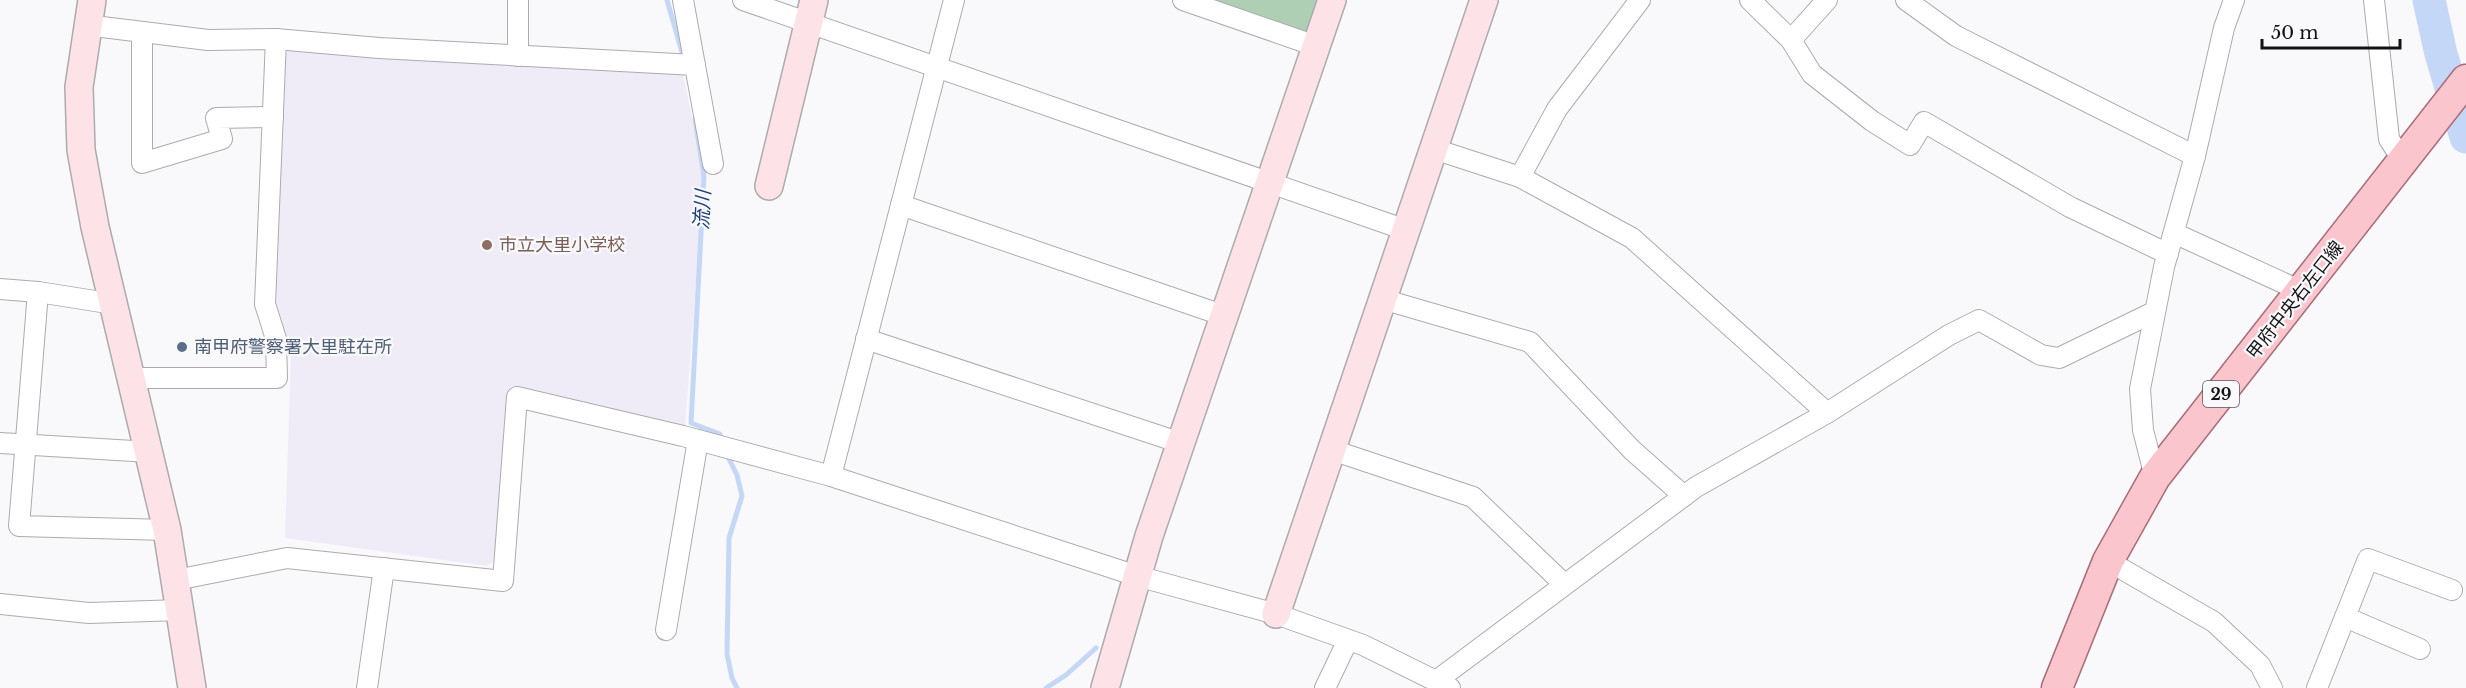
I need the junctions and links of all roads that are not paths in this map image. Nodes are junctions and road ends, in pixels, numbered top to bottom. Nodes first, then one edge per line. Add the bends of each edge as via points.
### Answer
1 (518, 0) edge
2 (683, 0) edge
3 (743, 0) edge
4 (954, 0) edge
5 (1183, 0) edge
6 (1332, 0) edge
7 (1484, 0) edge
8 (1640, 0) edge
9 (1750, 0) edge
10 (1827, 0) edge
11 (1906, 0) edge
12 (2234, 0) edge
13 (2373, 0) edge
14 (811, 11) edge
15 (89, 12) edge
16 (142, 32) junction
17 (276, 39) junction
18 (1791, 40) junction
19 (1316, 46) junction
20 (518, 56) junction
21 (690, 64) junction
22 (936, 68) junction
23 (2466, 80) edge
24 (273, 117) junction
25 (1434, 149) junction
26 (2195, 156) junction
27 (2403, 161) junction
28 (712, 164) dead end
29 (1520, 177) junction
30 (1270, 184) junction
31 (769, 186) dead end
32 (901, 205) junction
33 (1406, 230) junction
34 (2174, 233) junction
35 (2168, 254) junction
36 (0, 289) edge
37 (2301, 291) junction
38 (38, 292) junction
39 (1382, 299) junction
40 (114, 304) junction
41 (2154, 312) junction
42 (1225, 316) junction
43 (866, 339) junction
44 (133, 378) junction
45 (1827, 413) junction
46 (1181, 443) junction
47 (0, 444) edge
48 (712, 444) junction
49 (27, 445) junction
50 (1332, 450) junction
51 (150, 453) junction
52 (831, 476) junction
53 (2155, 477) junction
54 (1684, 495) junction
55 (167, 530) junction
56 (2108, 561) junction
57 (384, 568) junction
58 (1137, 576) junction
59 (176, 580) junction
60 (1564, 584) junction
61 (2452, 590) dead end
62 (0, 604) edge
63 (181, 610) junction
64 (1276, 614) junction
65 (2345, 617) junction
66 (666, 630) dead end
67 (1348, 640) junction
68 (2420, 649) dead end
69 (1443, 685) edge
70 (192, 688) edge
71 (367, 688) edge
72 (1105, 688) edge
73 (1325, 688) edge
74 (2057, 688) edge
75 (2272, 688) edge
76 (2317, 688) edge

1 - 20 street
2 - 21 street
3 - 14 street
4 - 22 street
5 - 19 street
6 - 19 street
7 - 25 street
8 - 29 street via 1557,109
9 - 18 street
10 - 18 street
11 - 26 street via 1956,36
12 - 26 street
13 - 27 street via 2389,139
14 - 22 street
14 - 31 street
15 - 16 street
15 - 40 street via 79,87 81,150
16 - 17 street via 208,40
16 - 24 street via 142,163 222,139 216,118
17 - 20 street
17 - 24 street
18 - 35 street via 1812,74 1910,145 1924,122 2070,207
19 - 30 street
20 - 21 street
21 - 28 street
22 - 30 street
22 - 32 street
23 - 27 main road, 甲府中央右左口線 / 29
24 - 44 street via 265,304 276,339 277,378
25 - 29 street
25 - 33 street
26 - 34 street
27 - 37 main road, 甲府中央右左口線 / 29
29 - 45 street via 1632,238
30 - 33 street
30 - 42 street
32 - 42 street
32 - 43 street
33 - 39 street
34 - 35 street
34 - 37 street
35 - 41 street
36 - 38 street
37 - 53 main road, 甲府中央右左口線 / 29
38 - 40 street
38 - 49 street
39 - 50 street
39 - 54 street via 1530,342 1632,450
40 - 44 street
41 - 45 street via 2059,357 2040,356 1979,320
41 - 53 street via 2140,389 2143,430
42 - 46 street
43 - 46 street
43 - 52 street
44 - 51 street
45 - 54 street
46 - 58 street
47 - 49 street
48 - 52 street
48 - 57 street via 517,398 503,581
48 - 66 street
49 - 51 street
49 - 55 street via 19,526
50 - 60 street via 1473,497
50 - 64 street
51 - 55 street
52 - 58 street
53 - 56 main road, 甲府中央右左口線 / 29
54 - 60 street
55 - 59 street
56 - 74 main road, 甲府中央右左口線 / 29
56 - 75 street via 2214,622 2260,665
57 - 59 street via 287,558
57 - 71 street
58 - 64 street
58 - 72 street
59 - 63 street
60 - 69 street
61 - 65 street via 2368,560
62 - 63 street via 89,613
63 - 70 street
64 - 67 street
65 - 68 street
65 - 76 street
67 - 69 street
67 - 73 street

